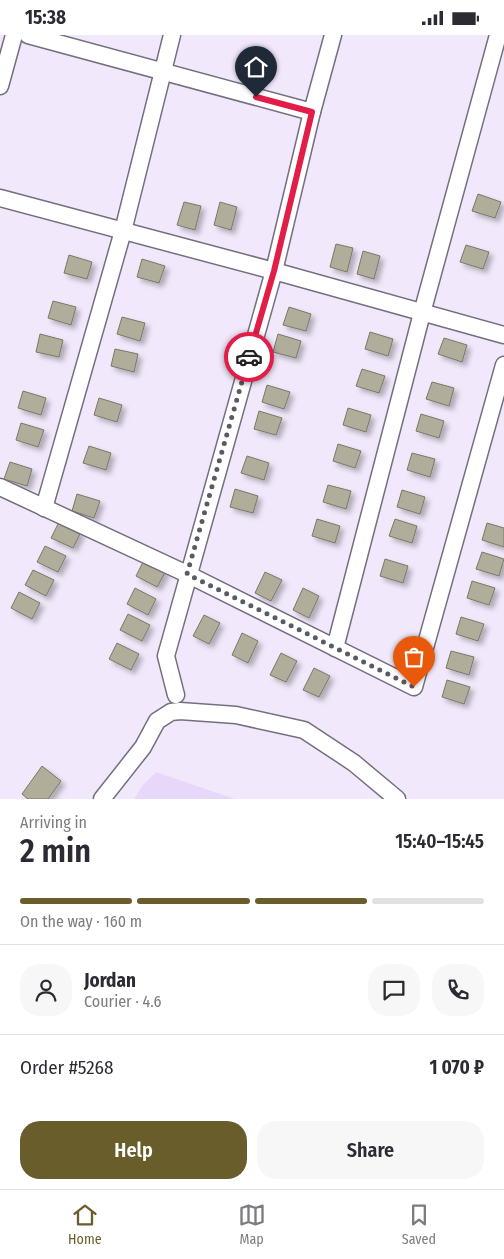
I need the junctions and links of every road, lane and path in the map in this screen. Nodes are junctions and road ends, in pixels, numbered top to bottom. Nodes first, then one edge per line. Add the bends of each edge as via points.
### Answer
1 (14, 35) edge
2 (28, 35) edge
3 (172, 35) edge
4 (333, 35) edge
5 (498, 35) edge
6 (162, 71) junction
7 (0, 86) edge
8 (312, 112) junction
9 (0, 199) edge
10 (122, 231) junction
11 (274, 271) junction
12 (422, 313) junction
13 (504, 335) edge
14 (504, 365) edge
15 (0, 487) edge
16 (44, 508) junction
17 (187, 574) junction
18 (335, 648) junction
19 (176, 695) dead end
20 (102, 799) edge
21 (397, 799) edge

1 - 7 street
2 - 6 street
3 - 6 street
4 - 8 street
5 - 12 street
6 - 8 street
6 - 10 street
8 - 11 street
9 - 10 street
10 - 11 street
10 - 16 street
11 - 12 street
11 - 17 street
12 - 13 street
12 - 18 street
14 - 18 street via 414,687
15 - 16 street
16 - 17 street
17 - 18 street
17 - 19 street via 166,656
20 - 21 street via 143,747 157,721 171,712 180,711 236,715 304,730 354,763

